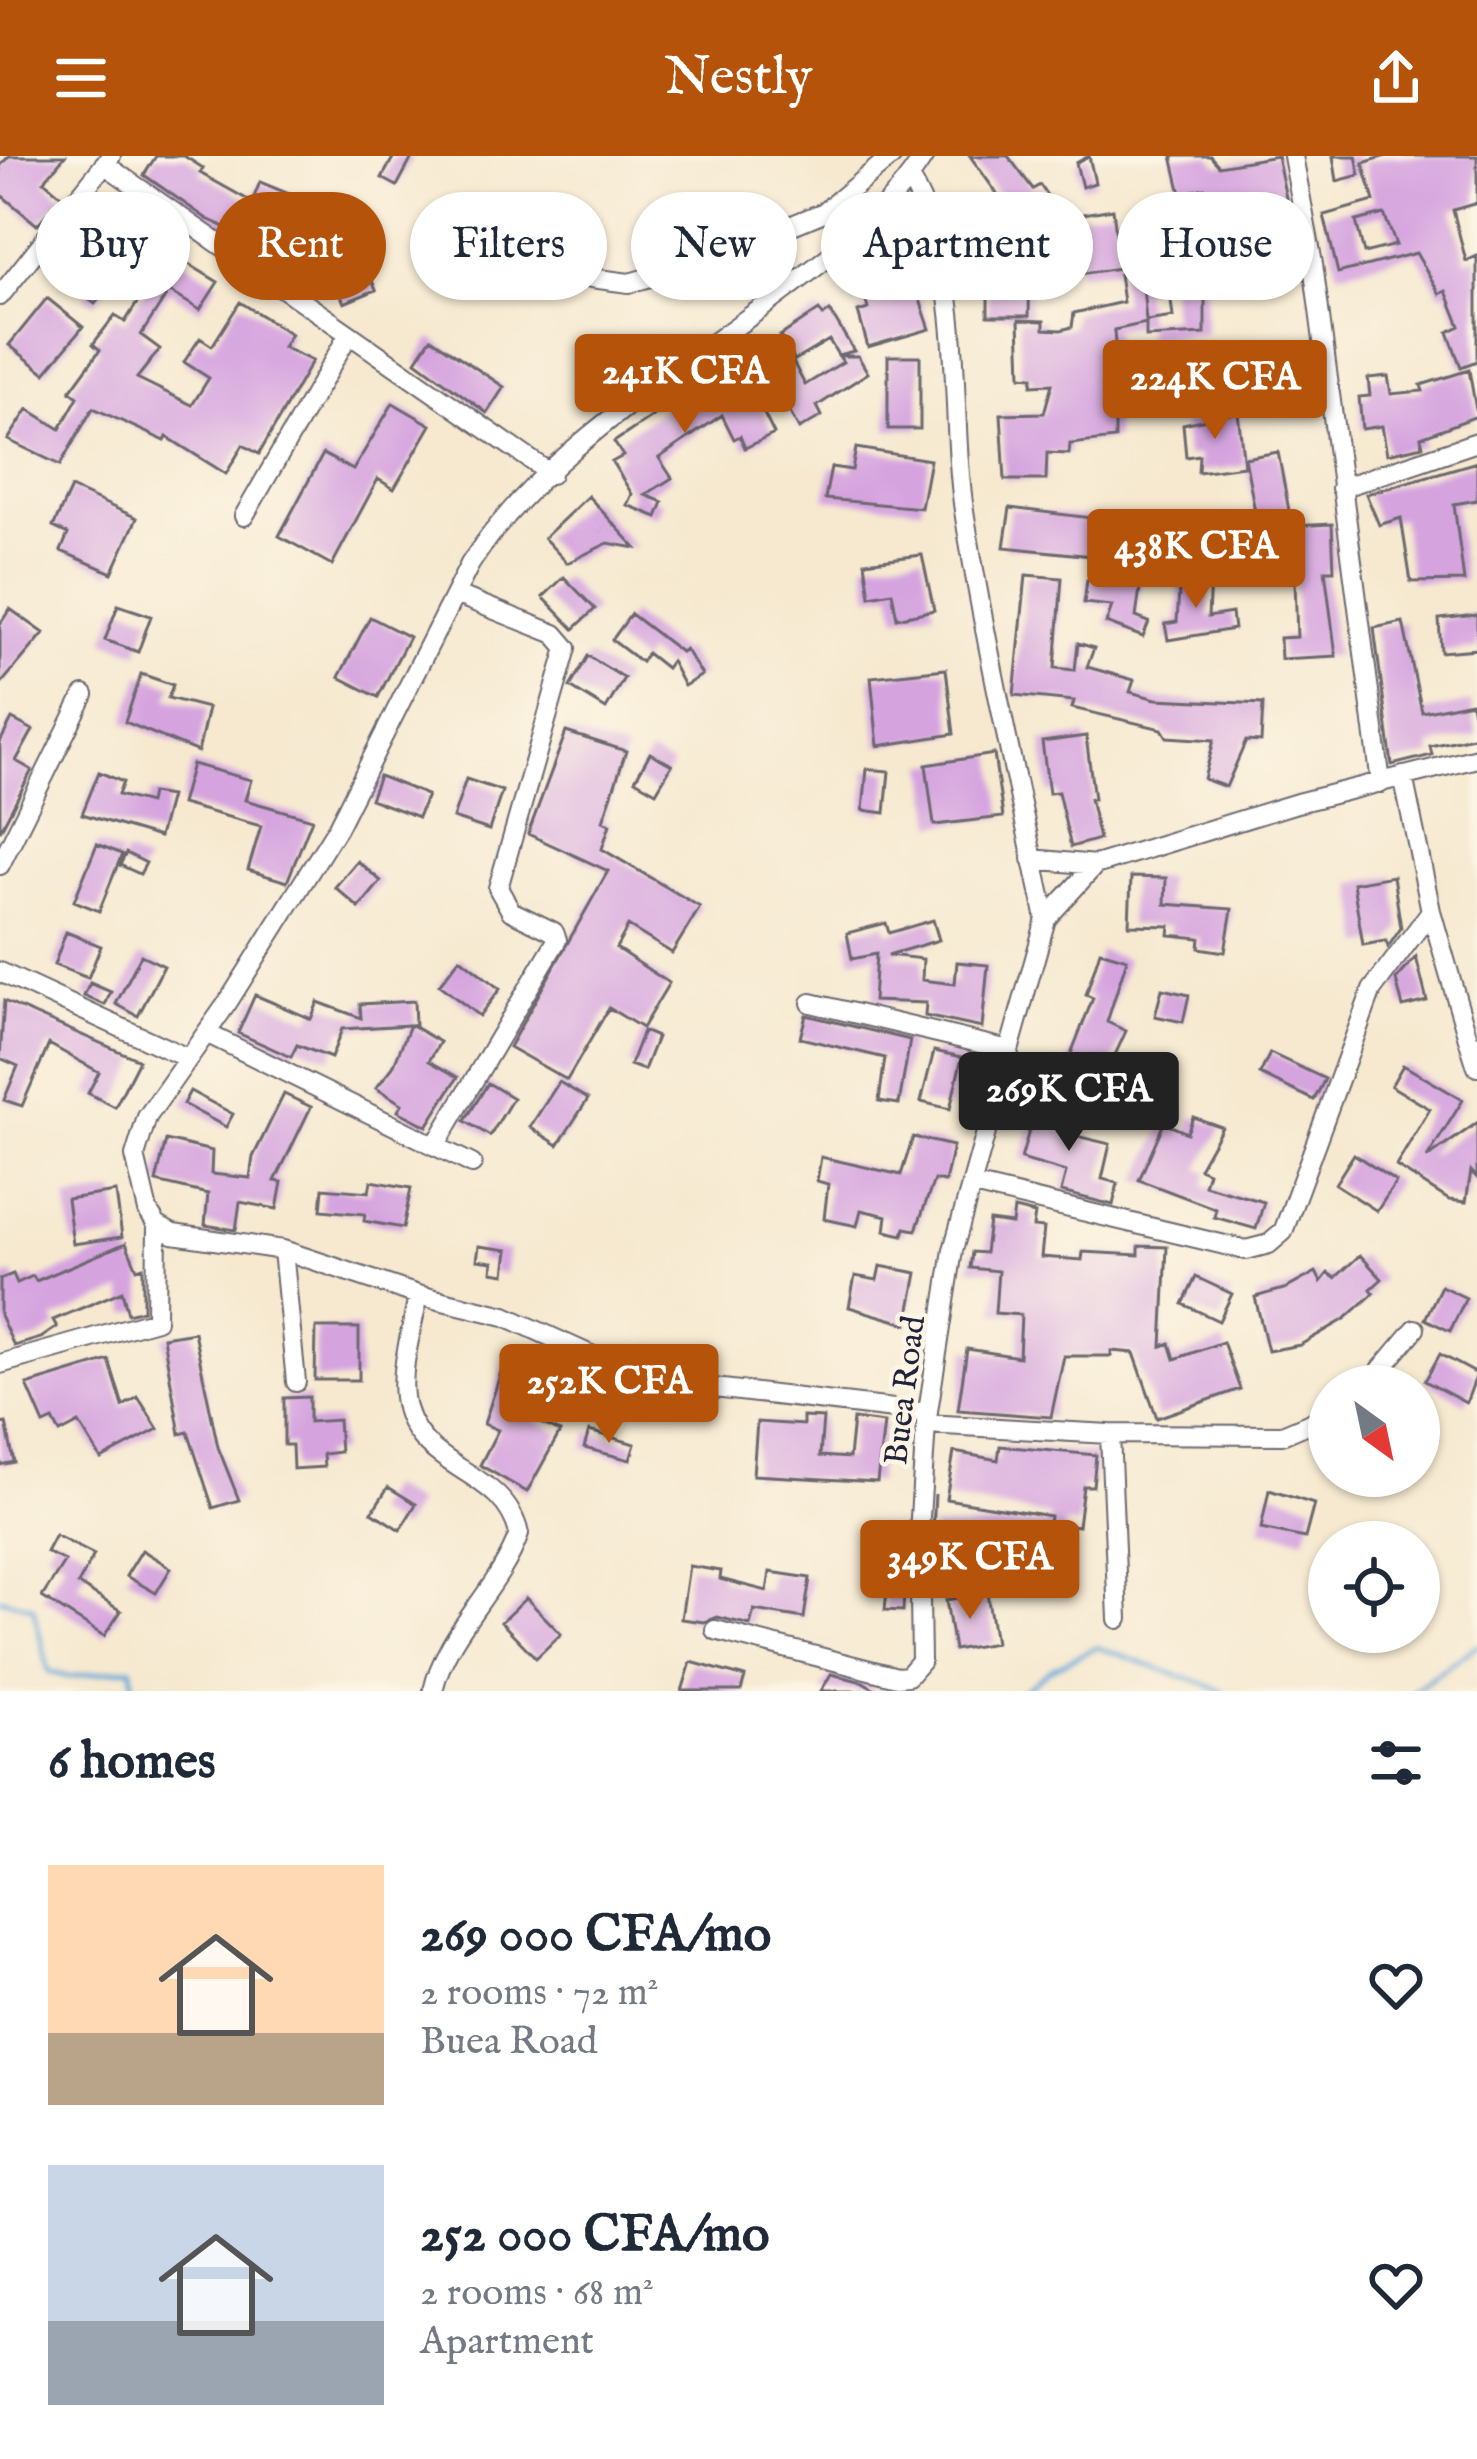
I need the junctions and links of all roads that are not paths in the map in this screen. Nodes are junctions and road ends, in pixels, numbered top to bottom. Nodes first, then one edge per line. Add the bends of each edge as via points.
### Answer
1 (892, 156) edge
2 (923, 156) edge
3 (1294, 156) edge
4 (108, 160) edge
5 (910, 179) junction
6 (607, 280) edge
7 (0, 296) edge
8 (349, 334) junction
9 (1325, 361) junction
10 (1203, 383) dead end
11 (1477, 442) edge
12 (551, 474) junction
13 (1341, 488) junction
14 (244, 516) dead end
15 (455, 594) junction
16 (84, 694) dead end
17 (1477, 758) edge
18 (1402, 776) junction
19 (1381, 783) junction
20 (1032, 859) junction
21 (0, 865) edge
22 (1095, 865) junction
23 (1431, 911) junction
24 (1046, 919) junction
25 (0, 971) edge
26 (811, 1003) dead end
27 (206, 1033) junction
28 (1473, 1044) edge
29 (1009, 1050) junction
30 (187, 1058) junction
31 (1477, 1067) edge
32 (435, 1146) junction
33 (472, 1164) dead end
34 (973, 1185) junction
35 (157, 1225) junction
36 (283, 1250) junction
37 (418, 1295) junction
38 (1415, 1329) dead end
39 (0, 1364) edge
40 (1385, 1365) edge
41 (296, 1382) dead end
42 (927, 1418) junction
43 (1308, 1424) edge
44 (1110, 1434) junction
45 (1118, 1619) dead end
46 (715, 1630) dead end
47 (433, 1691) edge

1 - 6 street via 824,212 700,263 629,283
2 - 5 street
3 - 9 street
4 - 7 street
4 - 8 street
5 - 12 street via 850,241
5 - 20 street via 945,266 964,514
8 - 12 street
8 - 14 street
9 - 10 lane
9 - 13 street
11 - 13 street
12 - 15 street via 498,525
13 - 19 street
15 - 27 street via 337,828
15 - 32 street via 555,634 567,648 498,888 511,911 557,940
16 - 21 street
17 - 18 street
18 - 19 street
18 - 23 street
19 - 22 street
20 - 22 street
20 - 24 street
22 - 24 street
23 - 28 street
23 - 34 street via 1372,990 1283,1232 1269,1244 1246,1250
24 - 29 street, Buea Road
25 - 30 street
26 - 29 street
27 - 30 street
27 - 32 street
28 - 31 street
29 - 34 street, Buea Road
30 - 35 street via 148,1117 135,1156 139,1189
32 - 33 street
34 - 42 street, Buea Road via 953,1250
35 - 36 street
35 - 39 street via 156,1320
36 - 37 street
36 - 41 street
37 - 42 street via 537,1328 672,1387
37 - 47 street via 407,1415 434,1454 504,1496 519,1534 448,1649
38 - 40 street
42 - 44 street
42 - 46 street, Buea Road via 917,1669 897,1677
43 - 44 street via 1282,1435
44 - 45 street

